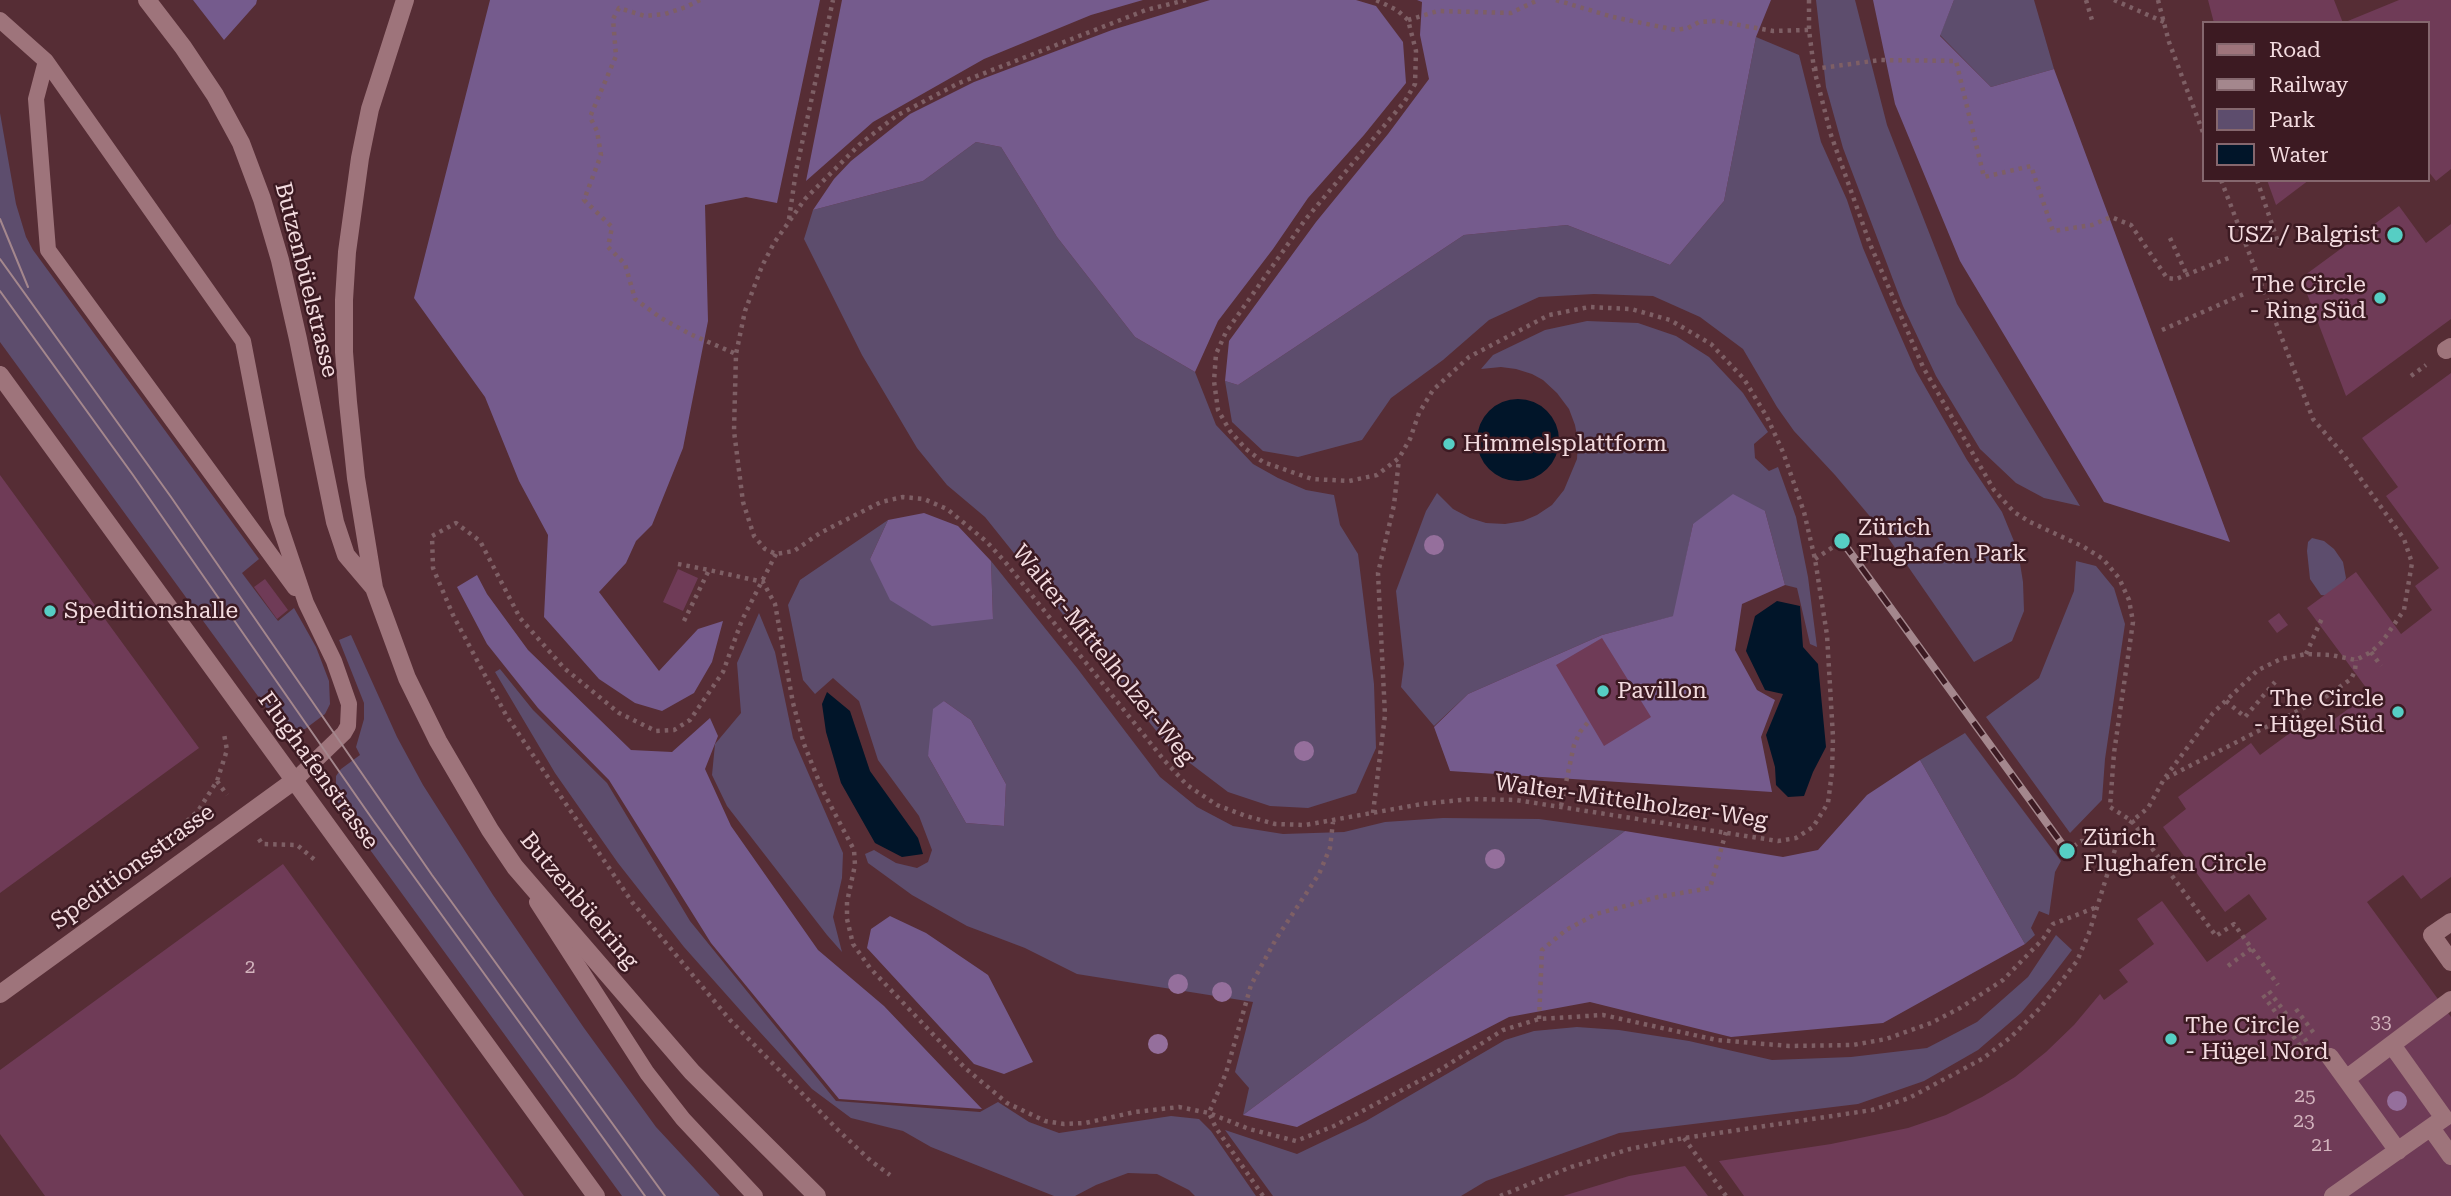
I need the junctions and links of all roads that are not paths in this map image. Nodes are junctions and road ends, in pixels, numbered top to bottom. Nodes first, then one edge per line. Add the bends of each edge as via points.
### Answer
1 (147, 0) edge
2 (405, 0) edge
3 (0, 20) edge
4 (46, 61) junction
5 (0, 375) edge
6 (374, 588) junction
7 (306, 603) junction
8 (295, 780) junction
9 (515, 867) junction
10 (2451, 922) edge
11 (2451, 962) edge
12 (0, 993) edge
13 (2447, 1003) edge
14 (2392, 1045) junction
15 (2322, 1054) road end
16 (2346, 1079) junction
17 (2431, 1128) junction
18 (2398, 1151) junction
19 (2451, 1156) edge
20 (596, 1196) edge
21 (755, 1196) edge
22 (817, 1196) edge
23 (2333, 1196) edge

1 - 6 main road, Butzenbüelstrasse via 183,47 241,143 280,260 335,522 346,555
2 - 6 main road via 370,109 345,276 348,402
3 - 4 lane
4 - 7 lane via 243,341 276,517
4 - 7 lane via 36,99 48,250
5 - 8 main road, Flughafenstrasse
6 - 9 main road, Butzenbüelring via 407,678 438,741
7 - 8 lane via 344,684 349,716 344,733
8 - 12 main road, Speditionsstrasse
8 - 20 main road, Flughafenstrasse
9 - 21 lane via 648,1073 691,1128
9 - 22 main road, Butzenbüelring via 692,1072
10 - 11 main road via 2432,935
13 - 14 main road
14 - 16 main road
14 - 17 main road via 2444,1118
15 - 16 main road
16 - 18 main road
17 - 18 main road
17 - 19 main road
18 - 23 main road

